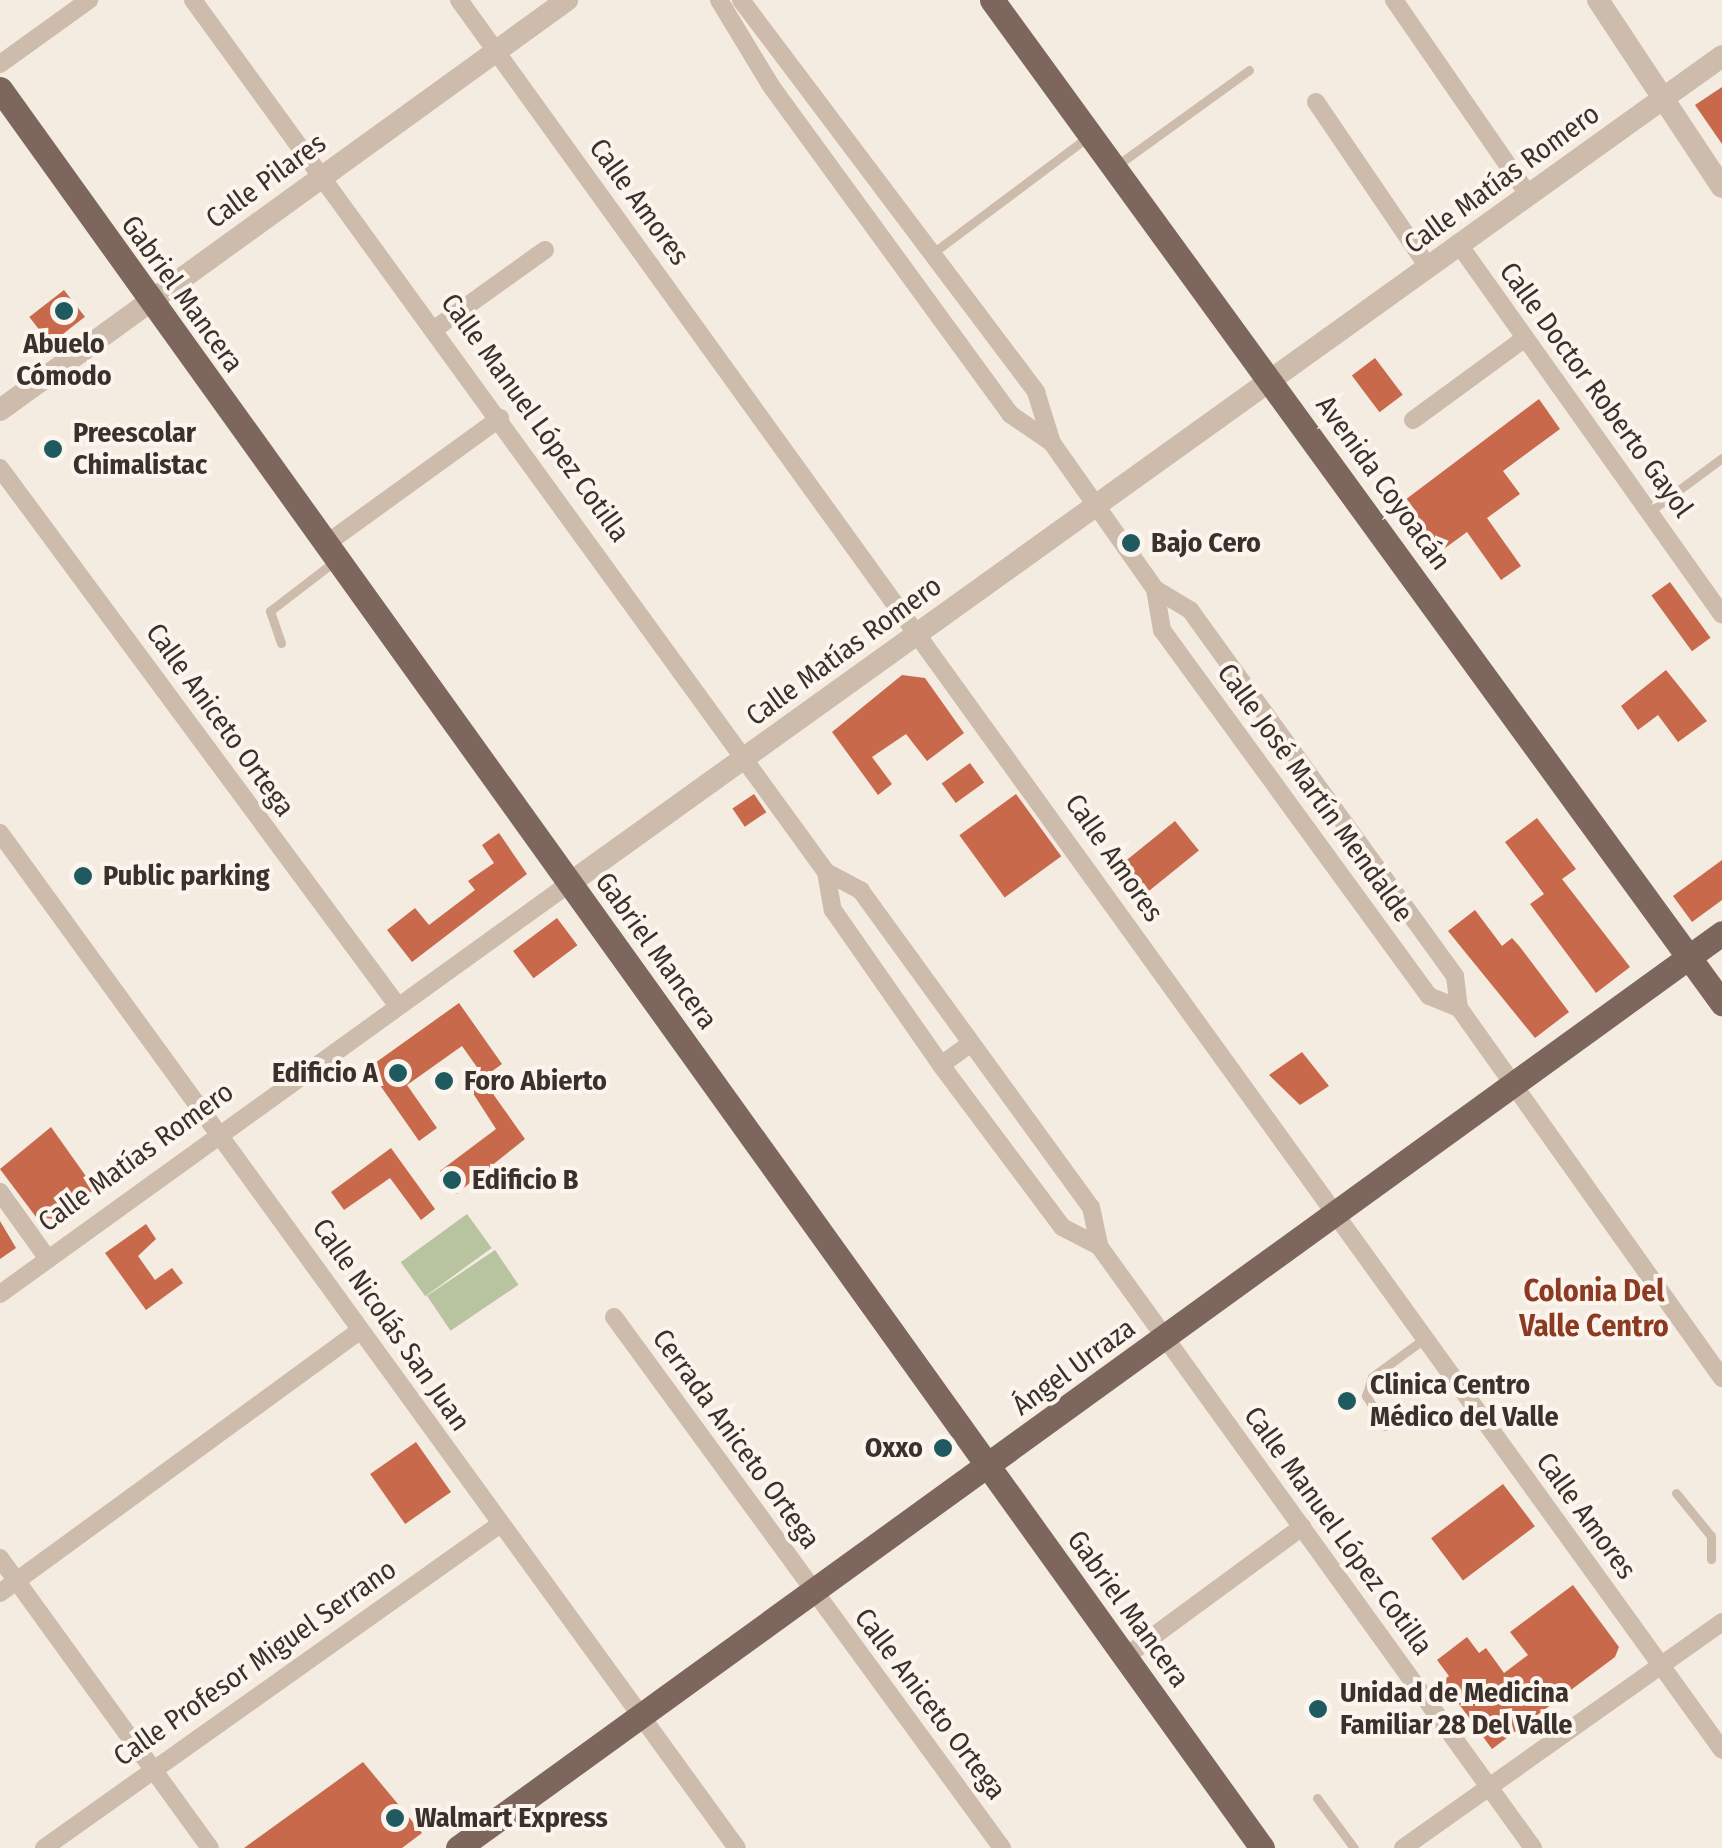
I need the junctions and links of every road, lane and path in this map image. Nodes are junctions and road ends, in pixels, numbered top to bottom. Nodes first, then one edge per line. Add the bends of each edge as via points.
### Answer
1 (88, 0) edge
2 (193, 0) edge
3 (459, 0) edge
4 (568, 0) edge
5 (719, 0) edge
6 (741, 0) edge
7 (992, 0) edge
8 (1394, 0) edge
9 (1598, 0) edge
10 (495, 52) junction
11 (1722, 56) edge
12 (0, 64) edge
13 (796, 67) junction
14 (1249, 70) dead end
15 (771, 86) junction
16 (0, 88) edge
17 (1664, 99) junction
18 (1316, 102) dead end
19 (1090, 136) junction
20 (1114, 168) junction
21 (326, 175) junction
22 (1722, 187) edge
23 (887, 190) junction
24 (1529, 196) junction
25 (861, 210) junction
26 (1460, 246) junction
27 (545, 250) dead end
28 (934, 252) junction
29 (1429, 268) junction
30 (150, 301) junction
31 (436, 328) junction
32 (996, 337) junction
33 (1526, 338) junction
34 (968, 357) junction
35 (1272, 382) junction
36 (4, 399) edge
37 (500, 418) junction
38 (1413, 420) dead end
39 (1052, 443) junction
40 (1722, 458) edge
41 (0, 468) edge
42 (1097, 507) junction
43 (1649, 512) junction
44 (331, 552) junction
45 (1155, 590) junction
46 (1722, 614) edge
47 (920, 632) junction
48 (282, 643) dead end
49 (746, 758) junction
50 (0, 833) edge
51 (826, 872) junction
52 (570, 882) junction
53 (1722, 933) edge
54 (1689, 957) junction
55 (1722, 1003) edge
56 (396, 1005) junction
57 (1459, 1008) junction
58 (971, 1043) junction
59 (941, 1065) junction
60 (1516, 1085) junction
61 (222, 1132) junction
62 (0, 1192) edge
63 (1335, 1216) junction
64 (1099, 1246) junction
65 (48, 1259) junction
66 (0, 1294) edge
67 (614, 1317) dead end
68 (359, 1331) junction
69 (1165, 1338) junction
70 (1424, 1339) junction
71 (1722, 1378) edge
72 (1386, 1426) dead end
73 (988, 1466) junction
74 (1676, 1493) dead end
75 (500, 1525) junction
76 (1302, 1527) junction
77 (0, 1558) edge
78 (1711, 1558) dead end
79 (16, 1580) junction
80 (813, 1592) junction
81 (0, 1593) edge
82 (1722, 1622) edge
83 (1126, 1657) junction
84 (1662, 1667) junction
85 (641, 1717) junction
86 (1722, 1750) edge
87 (152, 1769) junction
88 (1488, 1787) junction
89 (1317, 1798) dead end
90 (44, 1848) edge
91 (210, 1848) edge
92 (458, 1848) edge
93 (737, 1848) edge
94 (1002, 1848) edge
95 (1262, 1848) edge
96 (1354, 1848) edge
97 (1403, 1848) edge
98 (1533, 1848) edge

1 - 12 street
2 - 21 street, Calle Manuel López Cotilla
3 - 10 street, Calle Amores
4 - 10 street, Calle Pilares
5 - 15 street, Calle José Martín Mendalde
6 - 13 street, Calle José Martín Mendalde
7 - 19 main road, Avenida Coyoacán
8 - 24 street
9 - 17 street
10 - 21 street, Calle Pilares
10 - 47 street, Calle Amores
11 - 17 street, Calle Matías Romero
13 - 15 street
13 - 23 street, Calle José Martín Mendalde
14 - 20 lane
15 - 25 street, Calle José Martín Mendalde
16 - 30 main road, Gabriel Mancera
17 - 22 street
17 - 24 street, Calle Matías Romero
18 - 29 street
19 - 20 main road, Avenida Coyoacán
19 - 28 lane
20 - 35 main road, Avenida Coyoacán
21 - 30 street, Calle Pilares
21 - 31 street, Calle Manuel López Cotilla
23 - 25 street
23 - 28 street, Calle José Martín Mendalde
24 - 26 street, Calle Matías Romero
25 - 34 street, Calle José Martín Mendalde
26 - 29 street, Calle Matías Romero
26 - 33 street, Calle Doctor Roberto Gayol
27 - 31 street
28 - 32 street, Calle José Martín Mendalde
29 - 35 street, Calle Matías Romero
30 - 36 street, Calle Pilares
30 - 44 main road, Gabriel Mancera
31 - 37 street, Calle Manuel López Cotilla
32 - 34 street
32 - 39 street, Calle José Martín Mendalde via 1036,392
33 - 38 street
33 - 43 street, Calle Doctor Roberto Gayol
34 - 39 street, Calle José Martín Mendalde via 1010,414
35 - 42 street, Calle Matías Romero
35 - 54 main road, Avenida Coyoacán
37 - 44 street
37 - 49 street, Calle Manuel López Cotilla
39 - 42 street, Calle José Martín Mendalde
40 - 43 lane
41 - 56 street, Calle Aniceto Ortega
42 - 45 street, Calle José Martín Mendalde
42 - 47 street, Calle Matías Romero
43 - 46 street, Calle Doctor Roberto Gayol
44 - 48 lane via 270,610
44 - 52 main road, Gabriel Mancera
45 - 57 street, Calle José Martín Mendalde via 1175,596 1202,626 1455,976
45 - 57 street, Calle José Martín Mendalde via 1154,611 1174,646 1430,996
47 - 49 street, Calle Matías Romero
47 - 63 street, Calle Amores
49 - 51 street, Calle Manuel López Cotilla
49 - 52 street, Calle Matías Romero
50 - 61 street, Calle Nicolás San Juan
51 - 58 street, Calle Manuel López Cotilla via 861,891
51 - 59 street, Calle Manuel López Cotilla via 833,910
52 - 56 street, Calle Matías Romero
52 - 73 main road, Gabriel Mancera
53 - 54 main road, Ángel Urraza
54 - 55 main road, Avenida Coyoacán
54 - 60 main road, Ángel Urraza
56 - 61 street, Calle Matías Romero
57 - 60 street, Calle José Martín Mendalde
58 - 59 street
58 - 64 street, Calle Manuel López Cotilla via 1091,1207
59 - 64 street, Calle Manuel López Cotilla via 1062,1227
60 - 63 main road, Ángel Urraza
60 - 71 street, Calle José Martín Mendalde
61 - 65 street, Calle Matías Romero
61 - 68 street, Calle Nicolás San Juan
62 - 65 street
63 - 69 main road, Ángel Urraza
63 - 70 street, Calle Amores
64 - 69 street, Calle Manuel López Cotilla
65 - 66 street, Calle Matías Romero
67 - 80 street, Cerrada Aniceto Ortega
68 - 75 street, Calle Nicolás San Juan
68 - 79 street
69 - 73 main road, Ángel Urraza
69 - 76 street, Calle Manuel López Cotilla
70 - 72 lane via 1372,1377 1366,1396
70 - 84 street, Calle Amores
73 - 80 main road, Ángel Urraza
73 - 83 main road, Gabriel Mancera
74 - 78 lane via 1712,1536
75 - 85 street, Calle Nicolás San Juan
75 - 87 street, Calle Profesor Miguel Serrano
76 - 83 street
76 - 88 street, Calle Manuel López Cotilla
77 - 79 street
79 - 81 street
79 - 87 street
80 - 85 main road, Ángel Urraza
80 - 94 street, Calle Aniceto Ortega
82 - 84 street
83 - 95 main road, Gabriel Mancera
84 - 86 street, Calle Amores
84 - 88 street
85 - 92 main road, Ángel Urraza
85 - 93 street, Calle Nicolás San Juan
87 - 90 street, Calle Profesor Miguel Serrano
87 - 91 street
88 - 97 street
88 - 98 street, Calle Manuel López Cotilla
89 - 96 lane

